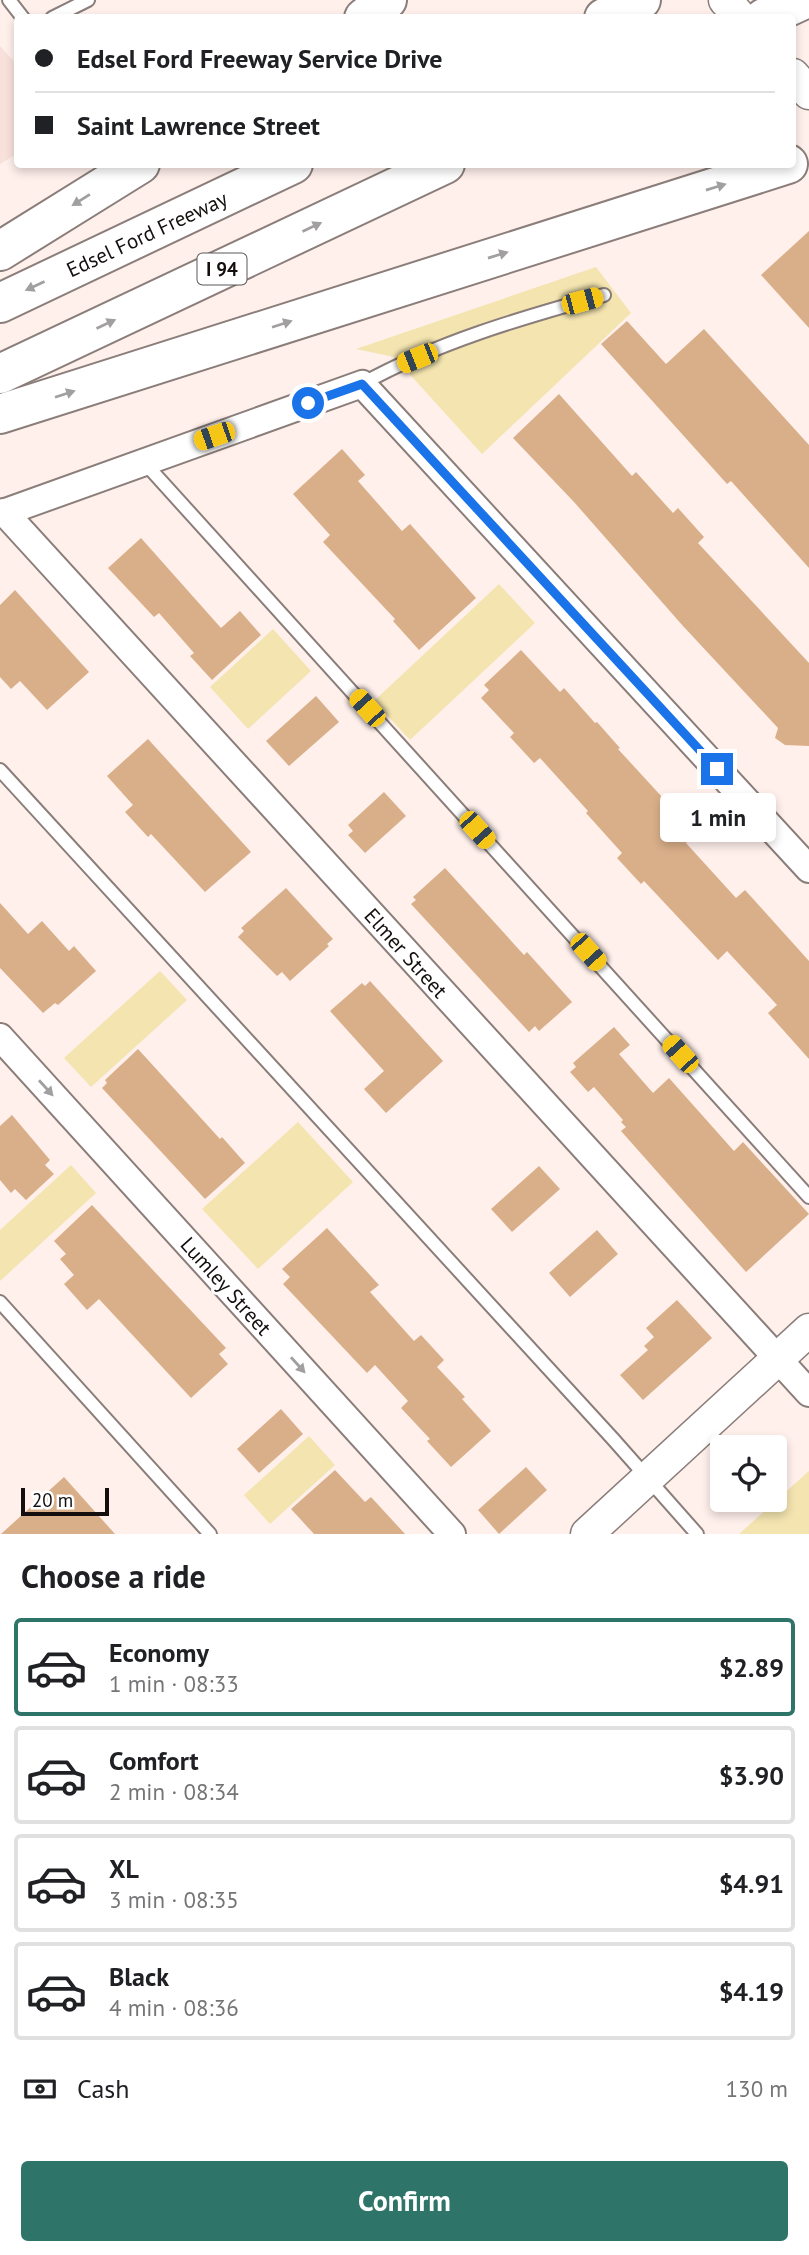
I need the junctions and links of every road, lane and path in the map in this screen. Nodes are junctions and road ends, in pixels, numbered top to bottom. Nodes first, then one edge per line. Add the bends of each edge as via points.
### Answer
1 (9, 0) edge
2 (88, 0) edge
3 (387, 0) edge
4 (641, 0) edge
5 (725, 0) edge
6 (803, 0) edge
7 (20, 14) edge
8 (60, 14) edge
9 (369, 14) edge
10 (612, 14) edge
11 (737, 14) edge
12 (773, 14) edge
13 (796, 78) edge
14 (809, 93) edge
15 (134, 168) edge
16 (285, 168) edge
17 (437, 168) edge
18 (777, 168) edge
19 (0, 251) edge
20 (604, 295) dead end
21 (0, 303) edge
22 (0, 374) edge
23 (362, 384) junction
24 (0, 414) edge
25 (143, 461) junction
26 (2, 513) edge
27 (0, 770) edge
28 (809, 869) edge
29 (0, 1037) edge
30 (809, 1196) edge
31 (0, 1301) edge
32 (809, 1330) edge
33 (778, 1359) junction
34 (809, 1393) edge
35 (647, 1478) junction
36 (210, 1534) edge
37 (452, 1534) edge
38 (587, 1534) edge
39 (696, 1534) edge

1 - 7 lane
2 - 8 lane
3 - 9 highway
4 - 10 highway
5 - 11 street
6 - 12 highway
13 - 14 street
15 -> 19 highway
16 -> 21 highway, Edsel Ford Freeway
22 -> 17 highway, I 94
24 -> 18 highway
20 - 23 lane via 514,320 392,367
23 - 25 street
23 - 28 street
25 - 26 street
25 - 30 lane
26 - 33 street, Elmer Street
27 - 35 lane
29 -> 37 street, Lumley Street
31 - 36 lane
32 - 33 street
33 - 34 street, Elmer Street
33 - 35 street
35 - 38 street
35 - 39 lane

